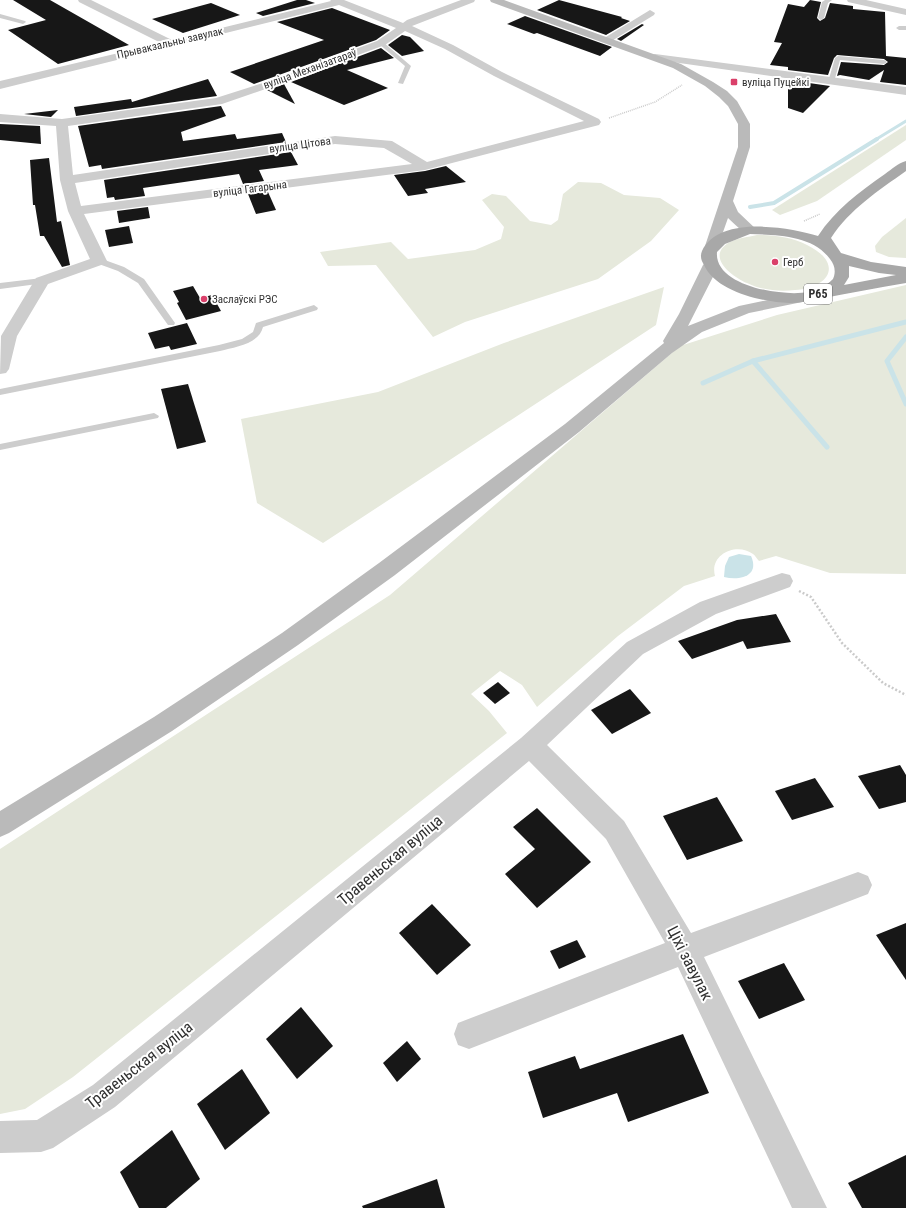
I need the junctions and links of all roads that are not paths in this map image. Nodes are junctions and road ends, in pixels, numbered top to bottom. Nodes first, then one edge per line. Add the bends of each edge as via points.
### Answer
1 (83, 0) edge
2 (470, 0) edge
3 (495, 0) edge
4 (829, 0) edge
5 (852, 0) edge
6 (337, 1) edge
7 (906, 12) edge
8 (650, 13) dead end
9 (0, 16) edge
10 (821, 18) dead end
11 (23, 22) dead end
12 (404, 27) junction
13 (899, 28) dead end
14 (906, 28) edge
15 (606, 40) junction
16 (170, 42) junction
17 (381, 43) junction
18 (655, 57) junction
19 (884, 62) dead end
20 (742, 70) junction
21 (831, 82) junction
22 (401, 83) dead end
23 (0, 85) edge
24 (906, 91) edge
25 (723, 94) junction
26 (0, 118) edge
27 (62, 123) junction
28 (906, 164) edge
29 (425, 166) junction
30 (67, 180) junction
31 (726, 200) junction
32 (75, 211) junction
33 (844, 212) junction
34 (750, 230) junction
35 (770, 231) junction
36 (712, 246) junction
37 (834, 253) junction
38 (99, 261) junction
39 (711, 264) junction
40 (906, 272) edge
41 (906, 278) edge
42 (42, 281) junction
43 (0, 286) edge
44 (806, 297) junction
45 (314, 308) dead end
46 (171, 323) dead end
47 (666, 349) junction
48 (0, 369) edge
49 (0, 392) edge
50 (154, 416) dead end
51 (0, 447) edge
52 (782, 581) road end
53 (530, 745) junction
54 (0, 825) edge
55 (858, 885) dead end
56 (685, 950) junction
57 (469, 1034) dead end
58 (0, 1137) edge
59 (810, 1208) edge

1 - 16 street
2 - 12 street, вуліца Механізатараў
3 - 15 main road
4 - 10 lane via 825,2
5 - 7 street
6 - 12 street
6 - 16 street, Прывакзальны завулак
8 - 15 street
9 - 11 lane
12 - 17 street, вуліца Механізатараў
12 - 29 street via 449,46 498,74 595,122
13 - 14 lane
15 - 18 main road
16 - 23 street, Прывакзальны завулак
17 - 22 lane via 408,66
17 - 27 street, вуліца Механізатараў via 258,89 218,101
18 - 20 street
18 - 25 main road via 695,76
19 - 21 lane via 838,58
20 - 21 street
20 - 25 street via 725,70 715,74 715,80
21 - 24 street
25 - 31 main road via 740,115 745,135 740,161
26 - 27 street, вуліца Механізатараў
27 - 30 street
28 - 33 main road, Р65
29 - 30 street, вуліца Цітова via 387,144 335,140
29 - 32 street, вуліца Гагарына
30 - 32 street
31 - 34 main road via 732,214
31 - 36 main road
32 - 38 street
33 - 35 main road, Р65
33 - 37 main road, Р65 via 824,238
34 - 35 main road, Р65
34 - 36 main road, Р65 via 721,238
35 - 37 main road, Р65 via 818,242
36 - 39 main road via 709,255
37 - 40 main road, Р65 via 855,263 886,271
37 - 44 main road, Р65 via 843,266 842,276 837,285 826,292
38 - 42 street
38 - 46 lane via 141,281
39 - 44 main road, Р65 via 729,283 745,290 782,298
39 - 47 main road via 687,314
41 - 44 main road, Р65
42 - 43 lane
42 - 48 street via 9,336
44 - 47 main road via 745,309 696,328
45 - 49 lane via 259,325 257,333 245,341 220,348
47 - 54 main road via 572,428 387,569 290,639 163,724
50 - 51 lane
52 - 53 street, Травеньская вуліца via 708,608 635,648
53 - 56 street, Ціхі завулак via 615,830
53 - 58 street, Травеньская вуліца via 104,1096 41,1136
55 - 56 street
56 - 57 street
56 - 59 street, Ціхі завулак

